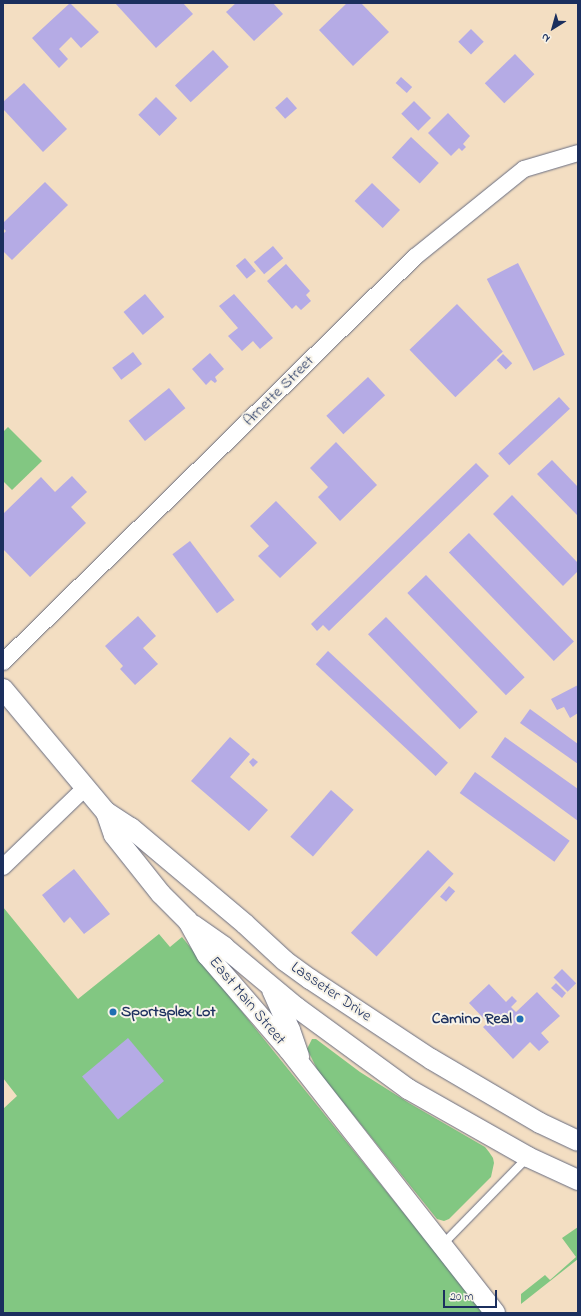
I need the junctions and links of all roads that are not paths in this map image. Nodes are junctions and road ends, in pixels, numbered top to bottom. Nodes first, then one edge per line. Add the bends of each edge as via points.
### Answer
1 (578, 153) edge
2 (3, 662) edge
3 (3, 689) edge
4 (84, 788) junction
5 (106, 812) junction
6 (3, 867) edge
7 (188, 922) junction
8 (285, 961) junction
9 (270, 986) junction
10 (304, 1070) junction
11 (578, 1141) edge
12 (528, 1157) junction
13 (578, 1180) edge
14 (442, 1245) junction
15 (495, 1313) edge

1 - 2 street, Arnette Street via 524,169 415,257
3 - 4 street, East Main Street
4 - 5 street, East Main Street
4 - 6 street
5 - 7 street, East Main Street via 114,835 160,894
5 - 8 street, Lasseter Drive via 131,828 171,861
7 - 9 street, Lasseter Drive via 224,947
7 - 10 street, East Main Street via 207,955
8 - 9 street
8 - 11 street, Lasseter Drive via 430,1059 540,1123
9 - 10 street via 290,1030
9 - 12 street, Lasseter Drive via 408,1089
10 - 14 street, East Main Street
12 - 13 street, Lasseter Drive
12 - 14 lane
14 - 15 street, East Main Street

